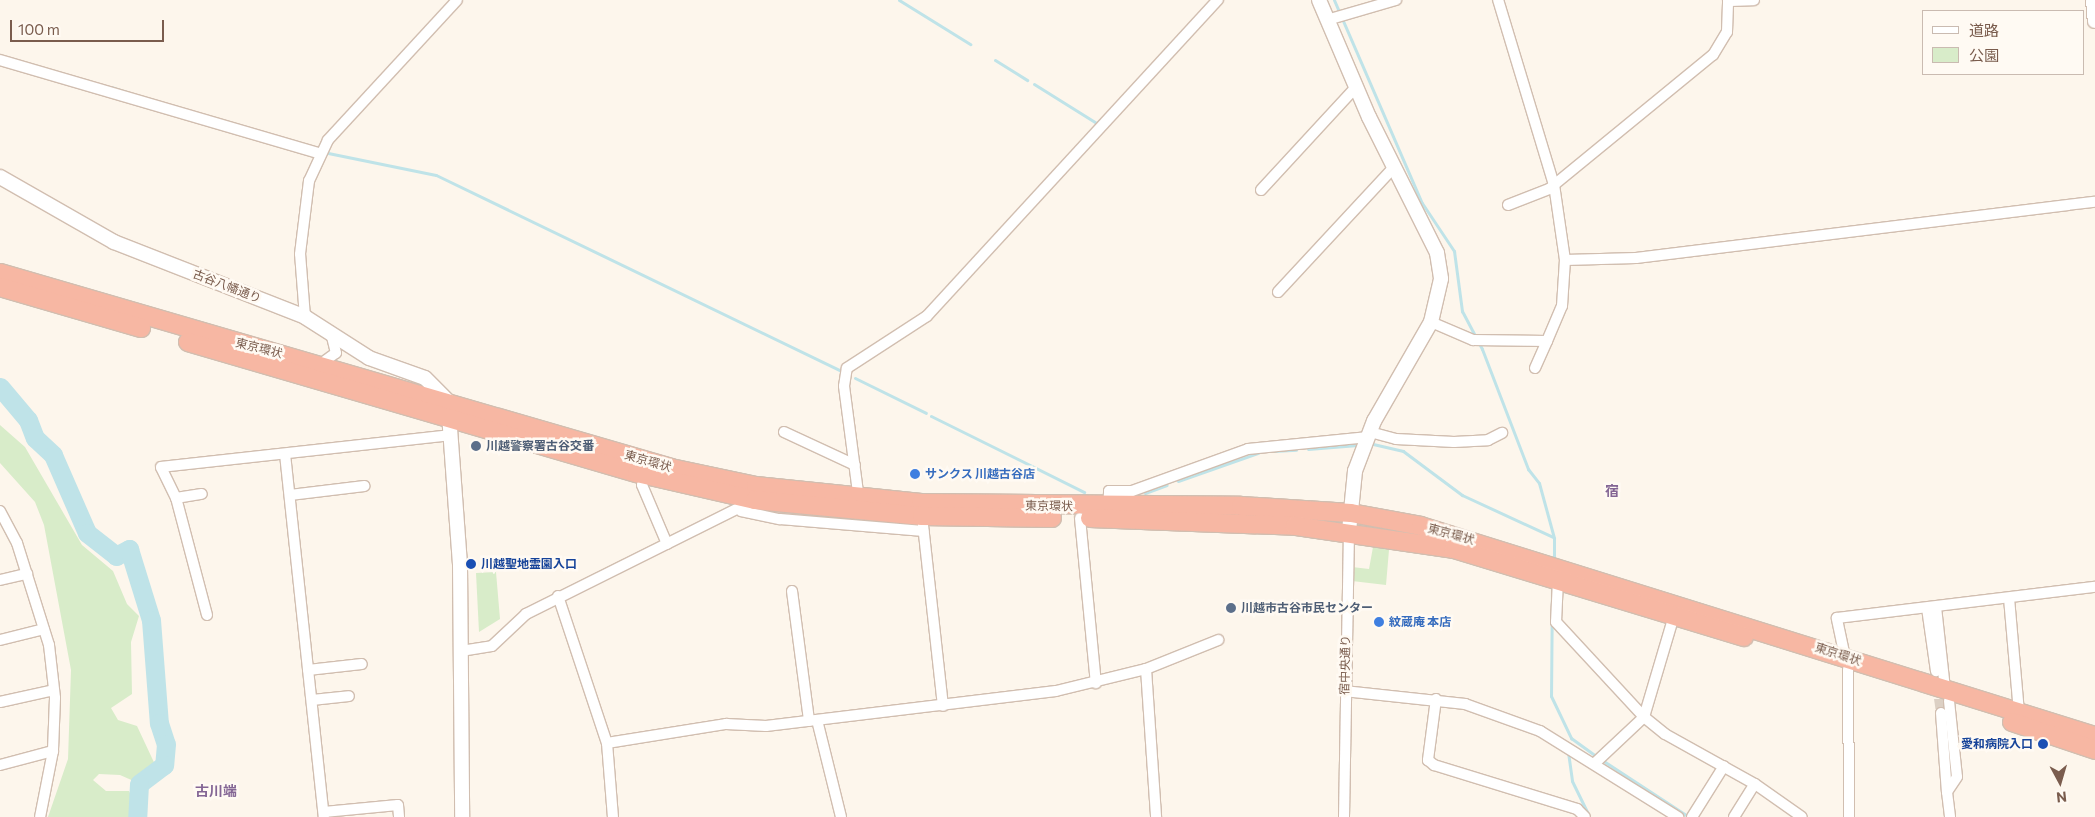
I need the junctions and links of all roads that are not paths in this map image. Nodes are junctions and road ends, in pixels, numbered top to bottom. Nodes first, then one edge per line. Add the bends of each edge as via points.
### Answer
1 (457, 0) edge
2 (1218, 0) edge
3 (1319, 0) edge
4 (1396, 0) edge
5 (1498, 0) edge
6 (1754, 0) edge
7 (2092, 0) edge
8 (1728, 1) edge
9 (1327, 20) junction
10 (2095, 21) edge
11 (0, 60) edge
12 (1356, 87) junction
13 (321, 154) junction
14 (1395, 166) junction
15 (0, 177) edge
16 (1554, 185) junction
17 (1261, 190) dead end
18 (2095, 202) edge
19 (1508, 205) dead end
20 (1565, 260) junction
21 (0, 273) edge
22 (0, 287) edge
23 (1278, 292) dead end
24 (305, 317) junction
25 (1431, 322) junction
26 (330, 332) junction
27 (1547, 341) junction
28 (322, 363) junction
29 (1535, 368) dead end
30 (844, 386) junction
31 (450, 418) junction
32 (784, 432) dead end
33 (1502, 433) dead end
34 (1369, 435) junction
35 (285, 454) junction
36 (855, 465) junction
37 (644, 474) junction
38 (364, 486) dead end
39 (202, 494) dead end
40 (862, 494) junction
41 (290, 495) junction
42 (176, 498) junction
43 (748, 505) junction
44 (1108, 507) junction
45 (1351, 513) junction
46 (1, 516) edge
47 (1080, 518) junction
48 (923, 524) junction
49 (1349, 531) junction
50 (667, 544) junction
51 (27, 574) junction
52 (0, 580) edge
53 (1558, 580) junction
54 (2095, 587) edge
55 (792, 591) dead end
56 (558, 596) junction
57 (2009, 598) junction
58 (1932, 607) junction
59 (207, 615) dead end
60 (1674, 616) junction
61 (44, 629) junction
62 (0, 640) edge
63 (1218, 640) dead end
64 (461, 651) junction
65 (1846, 663) junction
66 (362, 664) dead end
67 (1146, 669) junction
68 (308, 670) junction
69 (1936, 671) tunnel mouth
70 (1096, 683) junction
71 (54, 690) junction
72 (1344, 691) junction
73 (348, 696) dead end
74 (1436, 699) junction
75 (312, 700) junction
76 (1945, 701) junction
77 (0, 702) edge
78 (943, 706) junction
79 (2019, 712) junction
80 (1644, 717) junction
81 (813, 721) junction
82 (2095, 736) edge
83 (607, 743) junction
84 (2095, 750) edge
85 (53, 752) junction
86 (1595, 764) junction
87 (0, 765) edge
88 (1724, 766) junction
89 (1755, 784) junction
90 (324, 815) edge
91 (461, 816) edge
92 (1693, 816) edge
93 (40, 817) edge
94 (400, 817) edge
95 (613, 817) edge
96 (841, 817) edge
97 (1156, 817) edge
98 (1344, 817) edge
99 (1585, 817) edge
100 (1678, 817) edge
101 (1734, 817) edge
102 (1802, 817) edge
103 (1849, 817) edge
104 (1950, 817) edge

1 - 13 street via 328,140
2 - 30 street via 926,316 847,368
3 - 9 street, 宿中央通り
4 - 9 street
5 - 16 street
6 - 8 street
7 - 10 street
8 - 16 street via 1727,32 1713,55
9 - 12 street, 宿中央通り
11 - 13 street
12 - 14 street, 宿中央通り
12 - 17 street
13 - 24 street via 309,181 300,254
14 - 23 street
14 - 25 street, 宿中央通り via 1440,263 1440,292
15 - 24 street, 古谷八幡通り via 114,242
16 - 19 street
16 - 20 street
18 - 20 street via 1636,258
20 - 27 street via 1562,306
21 - 28 highway, 東京環状 via 189,330
22 - 31 highway, 東京環状
24 - 26 street, 古谷八幡通り
25 - 27 street via 1473,340
25 - 34 street, 宿中央通り
26 - 28 street via 336,353
26 - 31 street, 古谷八幡通り via 369,358 425,378
27 - 29 street
28 - 31 highway, 東京環状
30 - 36 street
30 - 40 street via 852,399
31 - 35 street
31 - 37 highway, 東京環状
31 - 40 highway, 東京環状 via 756,486
31 - 64 street
32 - 36 street
33 - 34 street via 1488,440 1454,442
34 - 44 street via 1248,449 1132,491 1109,491
34 - 45 street, 宿中央通り via 1355,470
35 - 41 street
35 - 42 street via 161,467
36 - 40 street
37 - 43 highway, 東京環状
37 - 50 street via 642,486
38 - 41 street
39 - 42 street
40 - 44 highway, 東京環状
41 - 68 street
42 - 59 street
43 - 48 highway, 東京環状
43 - 50 street
44 - 45 highway, 東京環状 via 1241,506
45 - 49 street, 宿中央通り
45 - 65 highway, 東京環状 via 1502,547
46 - 51 street
47 - 48 highway, 東京環状
47 - 49 highway, 東京環状
47 - 70 street
48 - 78 street
49 - 53 highway, 東京環状 via 1454,549
49 - 72 street, 宿中央通り
50 - 56 street
51 - 52 street
51 - 61 street
53 - 60 highway, 東京環状
53 - 80 street via 1556,622
54 - 57 street
55 - 81 street
56 - 64 street via 526,614 492,646
56 - 83 street
57 - 58 street
57 - 79 street
58 - 65 street via 1837,618
58 - 69 street
58 - 76 street
60 - 65 highway, 東京環状
60 - 80 street
61 - 62 street
61 - 71 street
63 - 67 street
64 - 91 street
65 - 76 highway, 東京環状
65 - 103 street
66 - 68 street
67 - 70 street
67 - 97 street
68 - 75 street
70 - 78 street
71 - 77 street
71 - 85 street
72 - 74 street
72 - 98 street, 宿中央通り
73 - 75 street
74 - 86 street via 1465,704 1540,730
74 - 99 street via 1428,760 1434,765 1577,809
75 - 90 street
76 - 79 highway, 東京環状
76 - 84 highway, 東京環状
76 - 104 street via 1956,777 1947,792
78 - 81 street
79 - 82 highway, 東京環状
80 - 86 street
80 - 88 street via 1665,734
81 - 83 street via 726,724
81 - 96 street
83 - 95 street
85 - 87 street
85 - 93 street
86 - 100 street
88 - 89 street
88 - 92 street
89 - 101 street
89 - 102 street
90 - 94 street via 398,805

